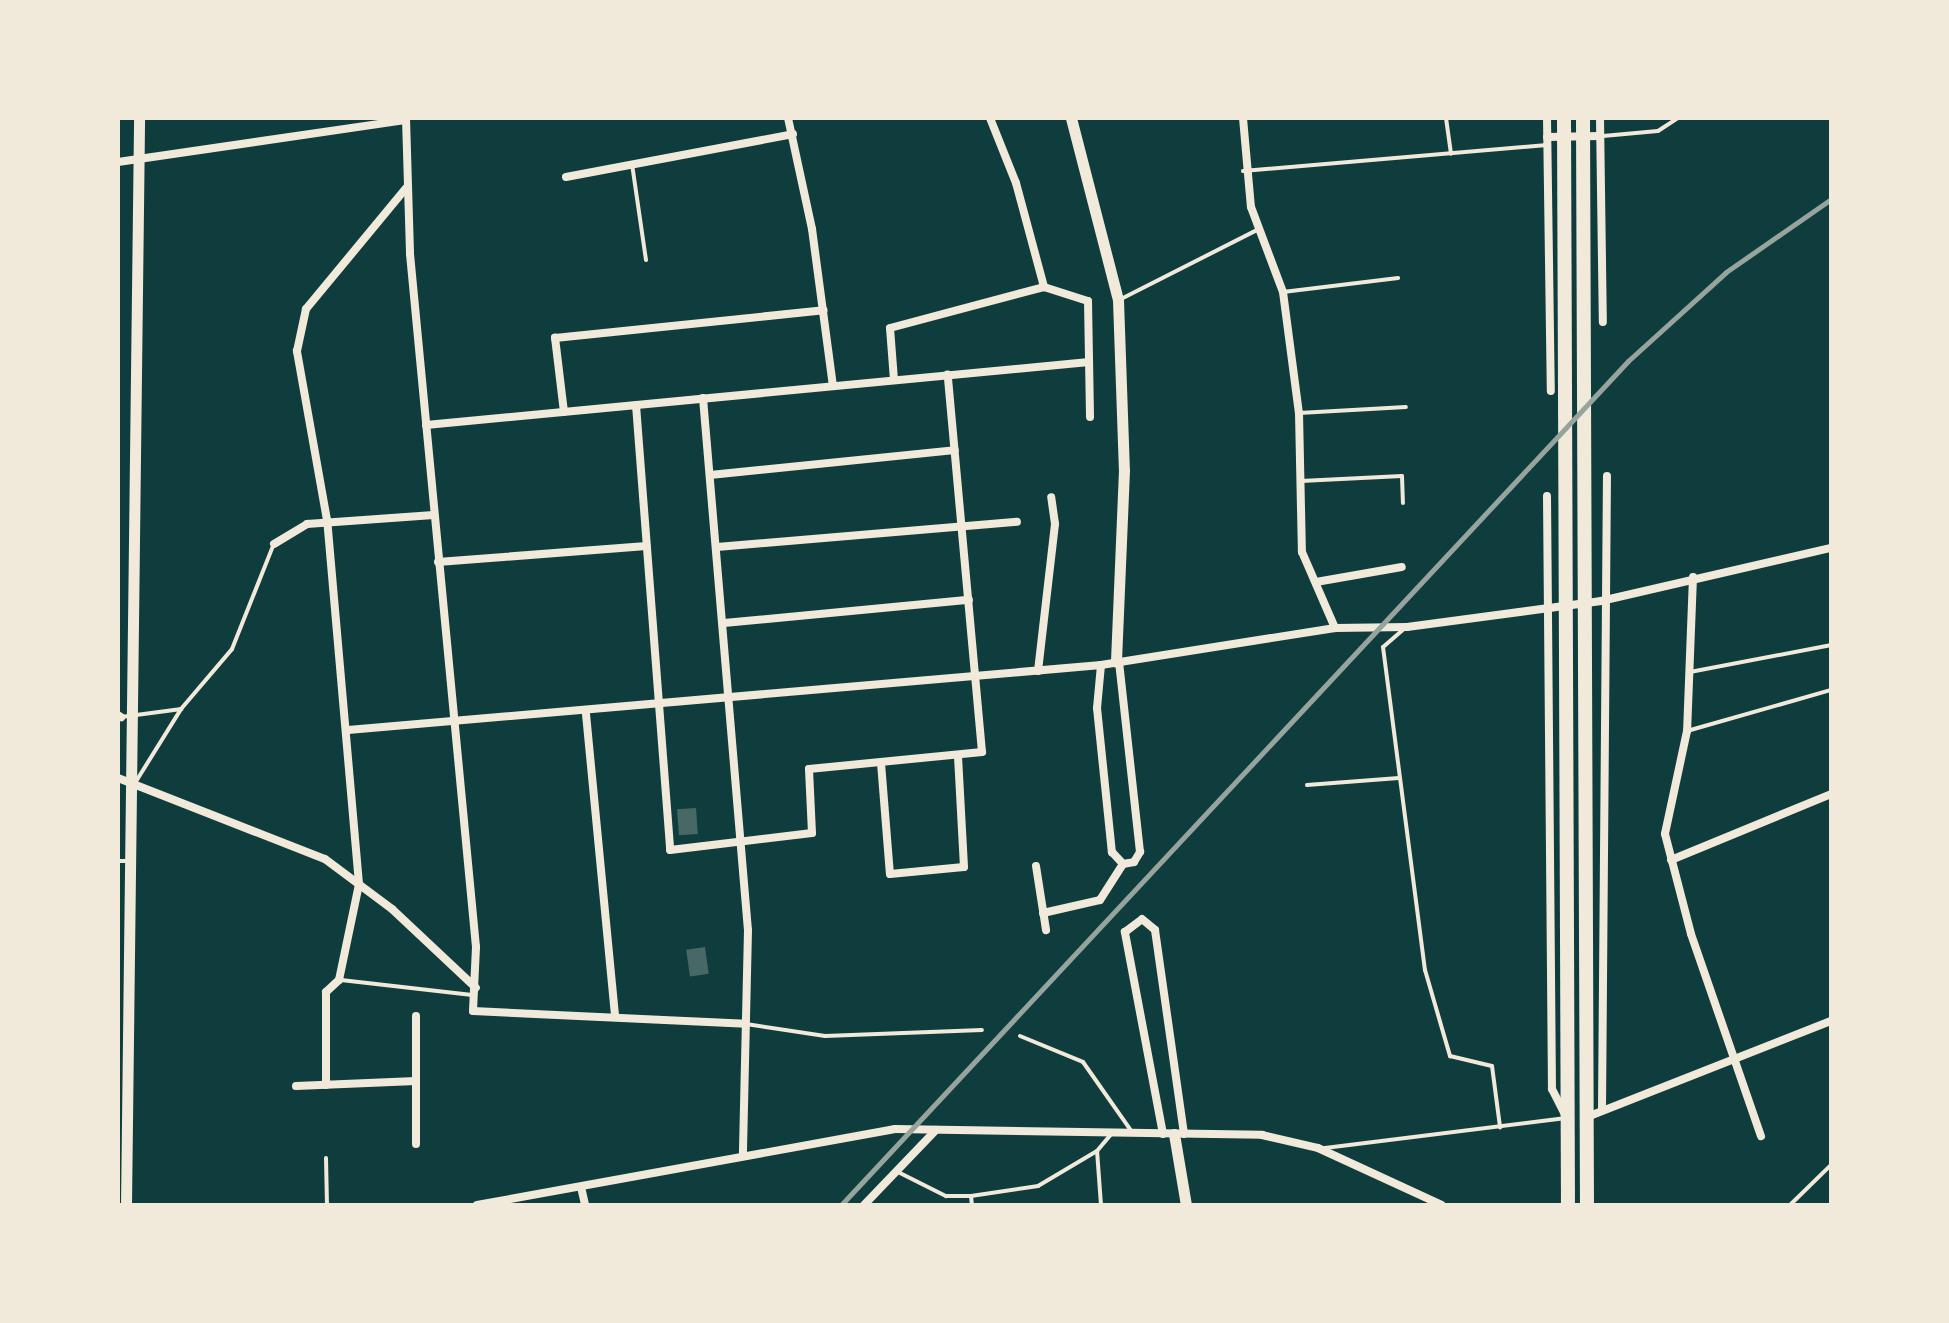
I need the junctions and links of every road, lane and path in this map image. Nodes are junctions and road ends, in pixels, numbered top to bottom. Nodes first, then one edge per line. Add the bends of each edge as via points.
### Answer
1 (139, 118) edge
2 (788, 118) edge
3 (1071, 118) edge
4 (1243, 118) edge
5 (1446, 118) edge
6 (1547, 118) edge
7 (1564, 118) edge
8 (1583, 118) edge
9 (1600, 118) edge
10 (1678, 118) edge
11 (406, 119) edge
12 (992, 119) edge
13 (793, 134) junction
14 (1596, 136) junction
15 (1550, 140) junction
16 (1451, 154) junction
17 (139, 159) junction
18 (118, 162) edge
19 (632, 162) junction
20 (1243, 171) junction
21 (566, 177) dead end
22 (406, 188) junction
23 (1259, 229) junction
24 (646, 260) dead end
25 (1398, 278) dead end
26 (1044, 287) junction
27 (1283, 292) junction
28 (1118, 300) junction
29 (824, 310) junction
30 (1603, 322) dead end
31 (1089, 362) junction
32 (948, 375) junction
33 (894, 380) junction
34 (833, 386) junction
35 (1551, 391) dead end
36 (703, 398) junction
37 (636, 405) junction
38 (1406, 407) dead end
39 (564, 412) junction
40 (1299, 413) junction
41 (1090, 417) dead end
42 (426, 425) junction
43 (955, 450) junction
44 (710, 475) junction
45 (1607, 476) dead end
46 (1301, 481) junction
47 (1547, 496) dead end
48 (1051, 497) dead end
49 (1403, 503) dead end
50 (434, 515) junction
51 (327, 520) junction
52 (1017, 522) dead end
53 (962, 526) junction
54 (274, 544) joint
55 (646, 546) junction
56 (717, 547) junction
57 (1831, 548) edge
58 (438, 562) junction
59 (1402, 567) dead end
60 (1693, 577) junction
61 (1316, 582) junction
62 (969, 600) junction
63 (1597, 601) junction
64 (1553, 603) junction
65 (724, 623) junction
66 (1407, 627) junction
67 (1335, 628) junction
68 (1831, 645) edge
69 (1118, 662) junction
70 (1101, 665) junction
71 (1038, 671) junction
72 (1690, 672) junction
73 (976, 678) junction
74 (1831, 690) edge
75 (731, 702) junction
76 (658, 708) junction
77 (181, 709) junction
78 (586, 714) junction
79 (135, 715) junction
80 (119, 717) edge
81 (453, 725) junction
82 (348, 730) junction
83 (1687, 731) junction
84 (958, 755) junction
85 (881, 763) junction
86 (118, 778) edge
87 (1399, 778) junction
88 (133, 785) junction
89 (1307, 785) dead end
90 (1831, 794) edge
91 (742, 842) junction
92 (1671, 860) junction
93 (118, 861) edge
94 (132, 861) junction
95 (1123, 864) junction
96 (1036, 866) dead end
97 (359, 884) junction
98 (1043, 913) junction
99 (1046, 930) dead end
100 (339, 980) junction
101 (475, 992) junction
102 (416, 1016) dead end
103 (615, 1016) junction
104 (1831, 1021) edge
105 (746, 1024) junction
106 (982, 1030) dead end
107 (1020, 1036) dead end
108 (1736, 1064) junction
109 (416, 1081) junction
110 (326, 1085) junction
111 (296, 1086) dead end
112 (1602, 1109) junction
113 (1587, 1117) junction
114 (1568, 1118) junction
115 (1500, 1127) junction
116 (936, 1130) junction
117 (1114, 1132) junction
118 (1132, 1132) junction
119 (1174, 1134) junction
120 (1761, 1136) dead end
121 (416, 1144) dead end
122 (1318, 1148) junction
123 (1097, 1151) junction
124 (743, 1156) junction
125 (326, 1158) dead end
126 (1831, 1165) edge
127 (898, 1172) junction
128 (581, 1187) junction
129 (971, 1196) junction
130 (126, 1205) edge
131 (327, 1205) edge
132 (477, 1205) edge
133 (585, 1205) edge
134 (864, 1205) edge
135 (972, 1205) edge
136 (1101, 1205) edge
137 (1186, 1205) edge
138 (1442, 1205) edge
139 (1568, 1205) edge
140 (1587, 1205) edge
141 (1790, 1205) edge

1 - 17 street
2 - 13 street
3 - 28 street
4 - 20 street
5 - 16 lane
6 - 15 street
7 - 114 main road
8 - 113 main road
9 - 14 street
10 - 14 lane via 1658,131
11 - 17 street
11 - 22 street
12 - 26 street
13 - 19 street
13 - 29 street
14 - 15 street
14 - 30 street
15 - 16 lane
15 - 35 street
16 - 20 lane
17 - 18 street
17 - 79 street
19 - 21 street
19 - 24 lane
20 - 23 street
22 - 42 street
22 - 51 street via 306,309 297,351
23 - 27 street
23 - 28 lane
25 - 27 lane
26 - 31 street via 1088,301
26 - 33 street via 890,328
27 - 40 street
28 - 69 street via 1124,470
29 - 34 street
29 - 39 street via 555,338
31 - 32 street
31 - 41 street
32 - 33 street
32 - 43 street
33 - 34 street
34 - 36 street
36 - 37 street
36 - 44 street
37 - 39 street
37 - 55 street
38 - 40 lane
39 - 42 street
40 - 46 street
42 - 50 street
43 - 44 street
43 - 53 street
44 - 56 street
45 - 63 street
46 - 49 lane via 1402,476
46 - 61 street via 1302,552
47 - 64 street
48 - 71 street via 1055,524
50 - 51 street
50 - 58 street
51 - 54 street
51 - 82 street
52 - 53 street
53 - 56 street
53 - 62 street
54 - 77 lane via 232,649
55 - 58 street
55 - 76 street
56 - 65 street
57 - 60 street
58 - 81 street
59 - 61 street
60 - 63 street
60 - 72 street
61 - 67 street
62 - 65 street
62 - 73 street
63 - 64 street
63 - 112 street
64 - 66 street
64 - 114 street via 1552,1089
65 - 75 street
66 - 67 street
66 - 87 lane via 1383,647
67 - 69 street
68 - 72 lane
69 - 70 street
69 - 95 street via 1140,852
70 - 71 street
70 - 95 street via 1097,708 1112,852
71 - 73 street
72 - 83 street
73 - 75 street
73 - 84 street via 982,752
74 - 83 lane
75 - 76 street
75 - 91 street
76 - 78 street
76 - 91 street via 670,850
77 - 79 lane
77 - 88 lane
78 - 81 street
78 - 103 street
79 - 80 lane
79 - 88 street
81 - 82 street
81 - 101 street
82 - 97 street
83 - 92 street via 1665,834
84 - 85 street
84 - 85 street via 964,867 890,874
85 - 91 street via 809,769 812,833
86 - 88 street
87 - 89 lane
87 - 115 lane via 1438,1034 1450,1056 1492,1066
88 - 94 street
88 - 97 street via 300,845
90 - 92 street
91 - 105 street
92 - 108 street
93 - 94 lane
94 - 130 street
95 - 98 street via 1100,900
96 - 98 street
97 - 100 street
97 - 101 street
98 - 99 street
100 - 101 lane
100 - 110 street via 326,992
101 - 103 street via 478,1014
102 - 109 street
103 - 105 street
104 - 108 street
105 - 106 lane via 825,1036
105 - 124 street
107 - 118 lane via 1083,1062
108 - 112 street
108 - 120 street
109 - 110 street
109 - 121 street
110 - 111 street
112 - 113 street
113 - 140 main road
114 - 115 lane
114 - 139 main road
115 - 122 lane
116 - 117 street
116 - 124 street via 895,1129
116 - 127 street
117 - 118 street
117 - 123 lane
118 - 119 street
119 - 119 street via 1125,932 1142,919 1155,930
119 - 122 street via 1262,1135
119 - 137 street
122 - 138 street
123 - 129 lane via 1038,1186
123 - 136 lane
124 - 128 street
125 - 131 lane
126 - 141 lane
127 - 129 lane via 946,1196
127 - 134 street
128 - 132 street
128 - 133 street
129 - 135 lane

